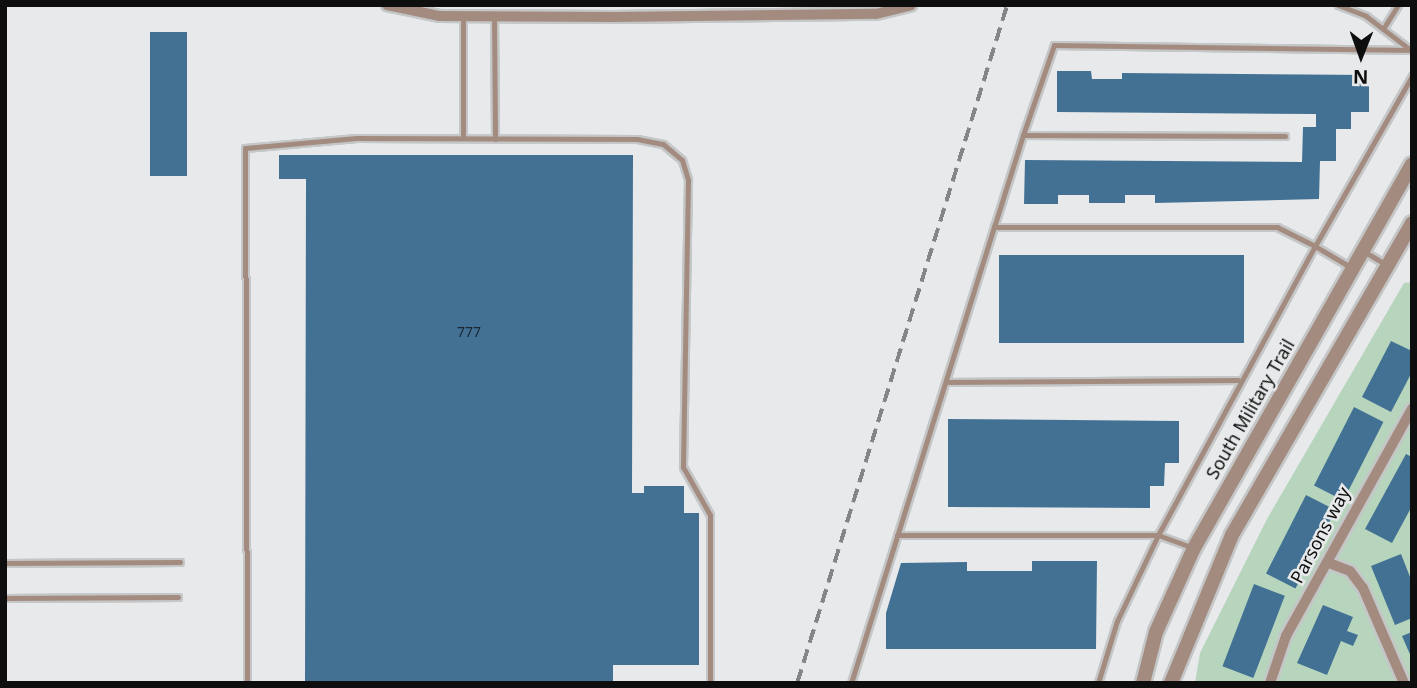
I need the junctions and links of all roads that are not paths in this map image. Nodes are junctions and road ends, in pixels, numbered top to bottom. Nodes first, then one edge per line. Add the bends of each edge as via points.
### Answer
1 (387, 5) edge
2 (911, 5) edge
3 (1338, 5) edge
4 (1398, 5) edge
5 (1356, 8) edge
6 (463, 10) edge
7 (493, 10) edge
8 (1383, 29) junction
9 (1410, 49) edge
10 (1412, 76) edge
11 (1023, 135) junction
12 (1285, 136) dead end
13 (463, 138) junction
14 (495, 138) junction
15 (1412, 165) edge
16 (1412, 223) edge
17 (994, 227) junction
18 (1315, 246) junction
19 (1363, 251) junction
20 (1387, 265) junction
21 (1353, 268) junction
22 (1238, 380) junction
23 (946, 382) junction
24 (1412, 409) edge
25 (897, 535) junction
26 (1158, 535) junction
27 (1194, 548) junction
28 (180, 562) dead end
29 (5, 563) edge
30 (1329, 563) junction
31 (178, 597) dead end
32 (5, 598) edge
33 (247, 683) edge
34 (710, 683) edge
35 (850, 683) edge
36 (1098, 683) edge
37 (1143, 683) edge
38 (1171, 683) edge
39 (1270, 683) edge
40 (1404, 683) edge

1 - 6 street
2 - 7 street via 876,15
3 - 5 lane
4 - 8 lane
5 - 8 lane
6 - 7 street
6 - 13 lane
7 - 14 lane
8 - 9 lane
9 - 11 lane via 1054,45
10 - 18 lane
11 - 12 lane
11 - 17 lane
13 - 14 lane
13 - 33 lane via 323,138 245,148
14 - 34 lane via 637,139 663,144 682,160 688,180 683,467 710,515
15 - 19 street, South Military Trail
16 - 20 street
17 - 18 lane via 1277,226
17 - 23 lane
18 - 21 lane
18 - 22 lane
19 - 20 lane
19 - 21 street, South Military Trail
20 - 38 street via 1231,535
21 - 27 street, South Military Trail
22 - 23 lane
22 - 26 lane
23 - 25 lane
24 - 30 street, Parsons way
25 - 26 lane
25 - 35 lane
26 - 27 lane
26 - 36 lane via 1117,621
27 - 37 street, South Military Trail via 1156,632
28 - 29 lane
30 - 39 street, Parsons way via 1286,636
30 - 40 street via 1350,571 1363,588
31 - 32 lane

